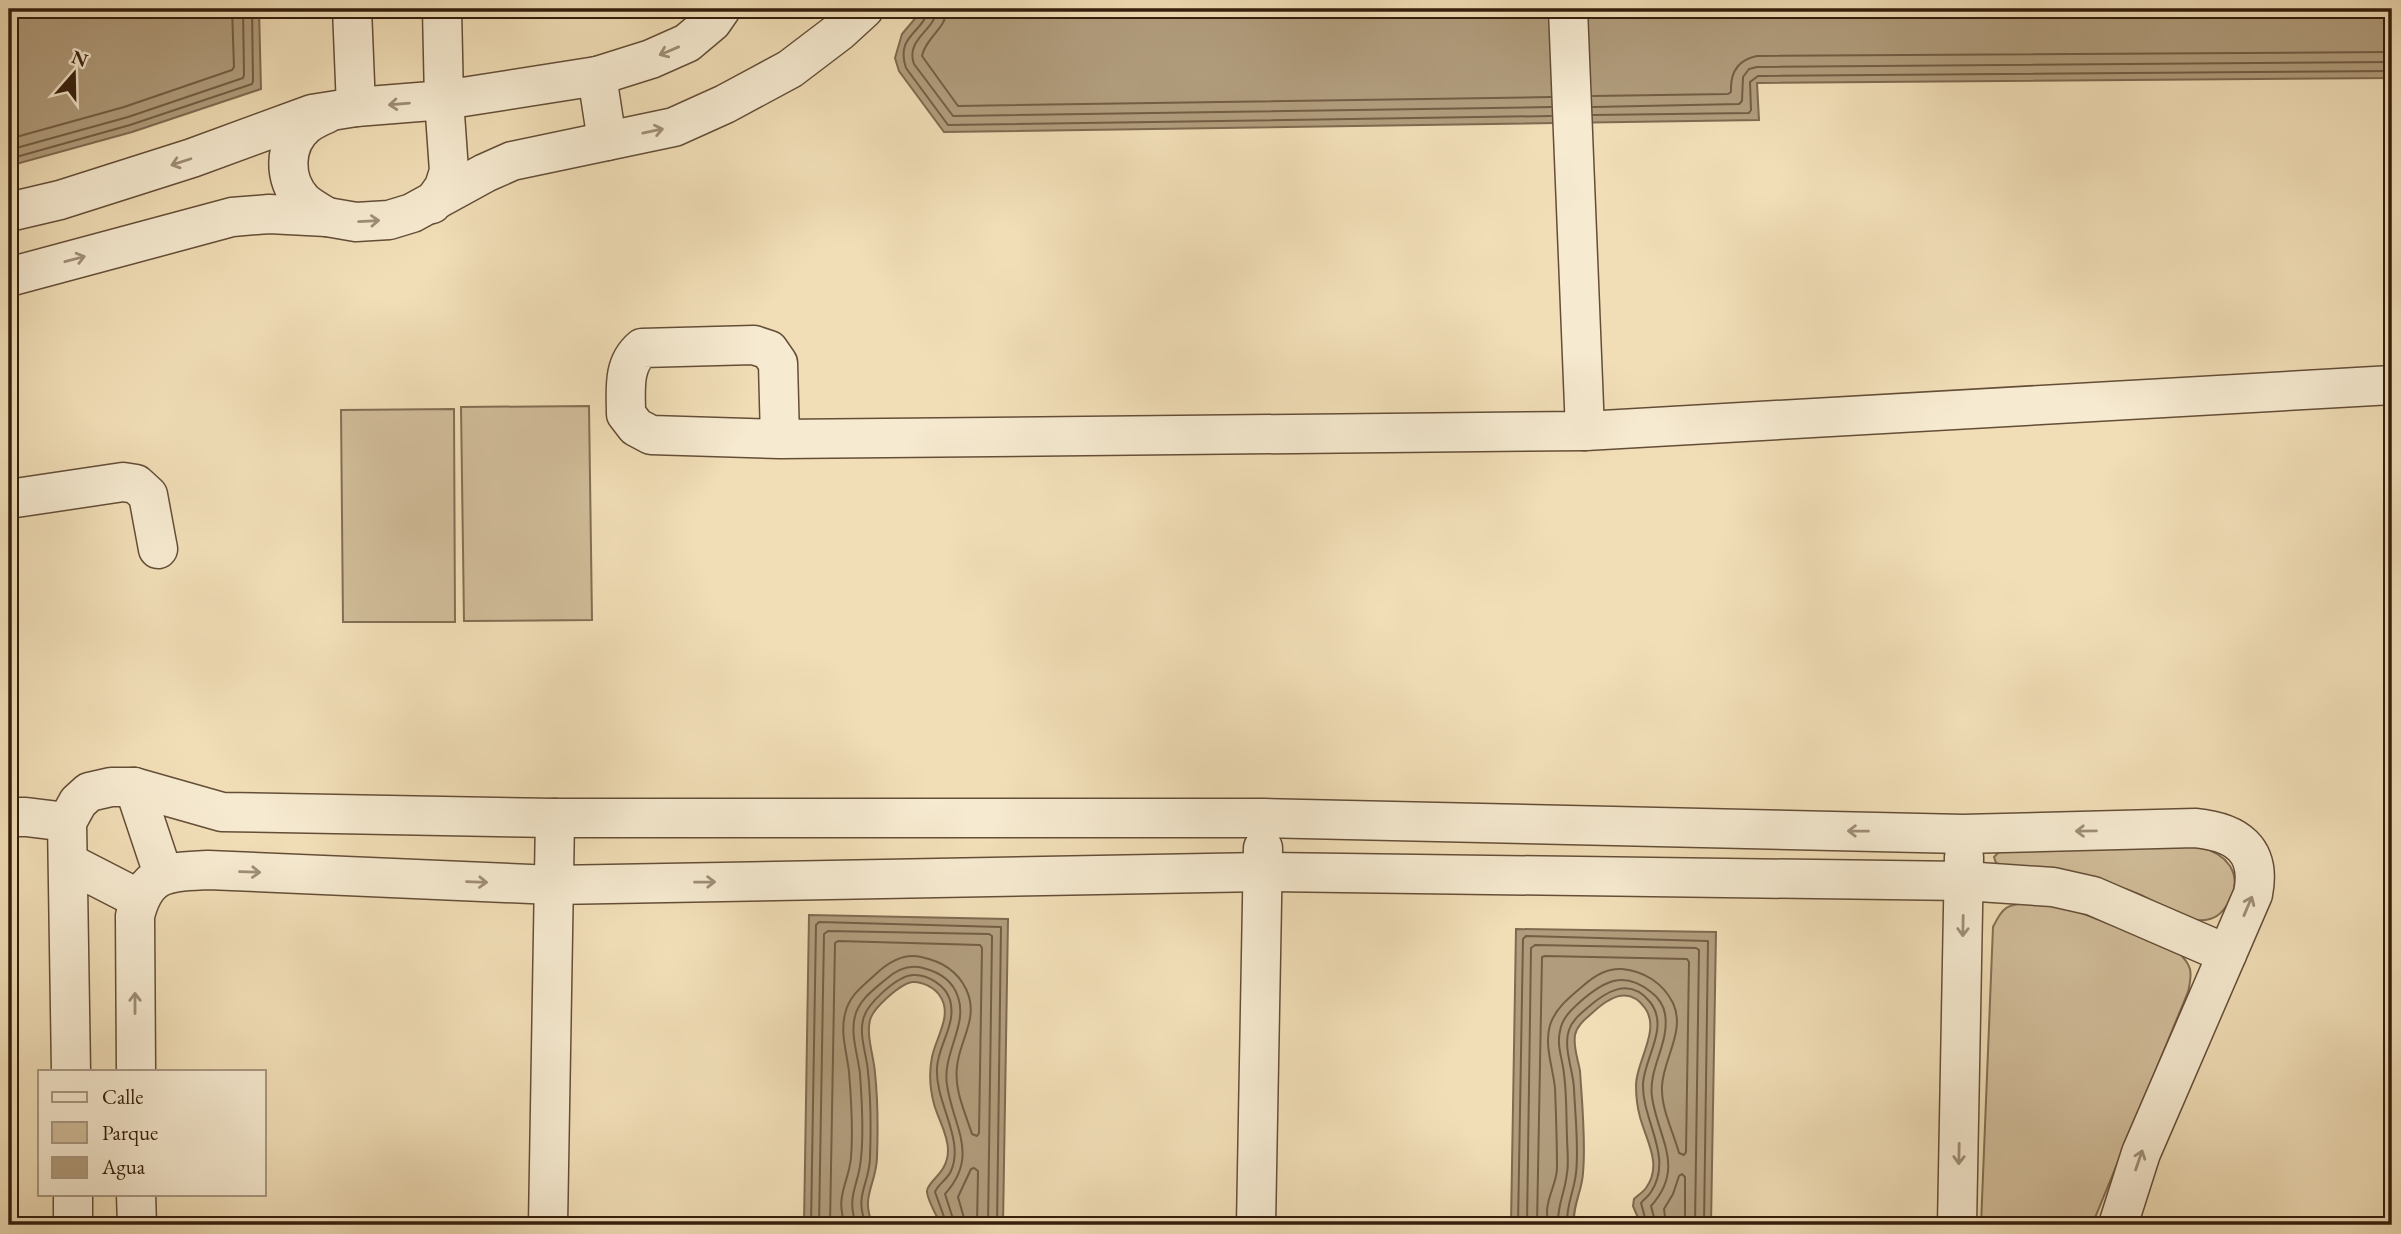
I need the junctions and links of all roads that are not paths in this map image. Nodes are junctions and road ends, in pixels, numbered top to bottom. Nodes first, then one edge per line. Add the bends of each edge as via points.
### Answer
1 (352, 9) edge
2 (442, 9) edge
3 (721, 9) edge
4 (864, 9) edge
5 (1568, 9) edge
6 (597, 76) junction
7 (444, 100) junction
8 (344, 108) junction
9 (607, 141) junction
10 (432, 204) junction
11 (9, 212) edge
12 (327, 217) junction
13 (9, 277) edge
14 (2392, 385) edge
15 (1585, 431) junction
16 (780, 439) dead end
17 (9, 499) edge
18 (158, 550) dead end
19 (134, 787) junction
20 (9, 817) edge
21 (555, 818) junction
22 (1264, 818) junction
23 (67, 822) junction
24 (1963, 834) junction
25 (69, 863) junction
26 (1262, 872) junction
27 (1964, 881) junction
28 (553, 885) junction
29 (151, 886) junction
30 (2227, 954) junction
31 (71, 1070) edge
32 (136, 1070) edge
33 (73, 1196) edge
34 (136, 1196) edge
35 (73, 1225) edge
36 (137, 1225) edge
37 (548, 1225) edge
38 (1256, 1225) edge
39 (1957, 1225) edge
40 (2118, 1225) edge

1 - 8 street
2 - 7 street
3 -> 6 street via 687,43
9 -> 4 street via 674,127 725,104 790,69
5 - 15 street
6 - 7 street
6 - 9 street
7 -> 8 street
7 - 10 street via 449,171
8 -> 11 street via 312,114 192,158
8 - 12 street via 306,125 293,141 287,162 303,201
9 - 10 street via 512,162
12 -> 10 street via 356,222 389,220
13 -> 12 street via 232,217
14 - 15 street
15 - 16 street
17 - 18 street via 123,482 136,484 148,495
19 - 21 street via 222,813
19 - 23 street via 89,792
19 - 29 street
20 - 23 street
21 - 22 street
21 - 28 street
24 -> 22 street
22 - 26 street
23 - 25 street
24 - 27 street
30 -> 24 street via 2257,877 2245,848 2216,830
25 - 29 street
25 - 31 street
26 - 27 street
28 -> 26 street
26 - 38 street
27 - 30 street via 2053,887 2093,896
27 -> 39 street
29 -> 28 street via 208,870
28 - 37 street
32 -> 29 street via 135,916
40 -> 30 street via 2141,1153
33 - 35 street
34 - 36 street

